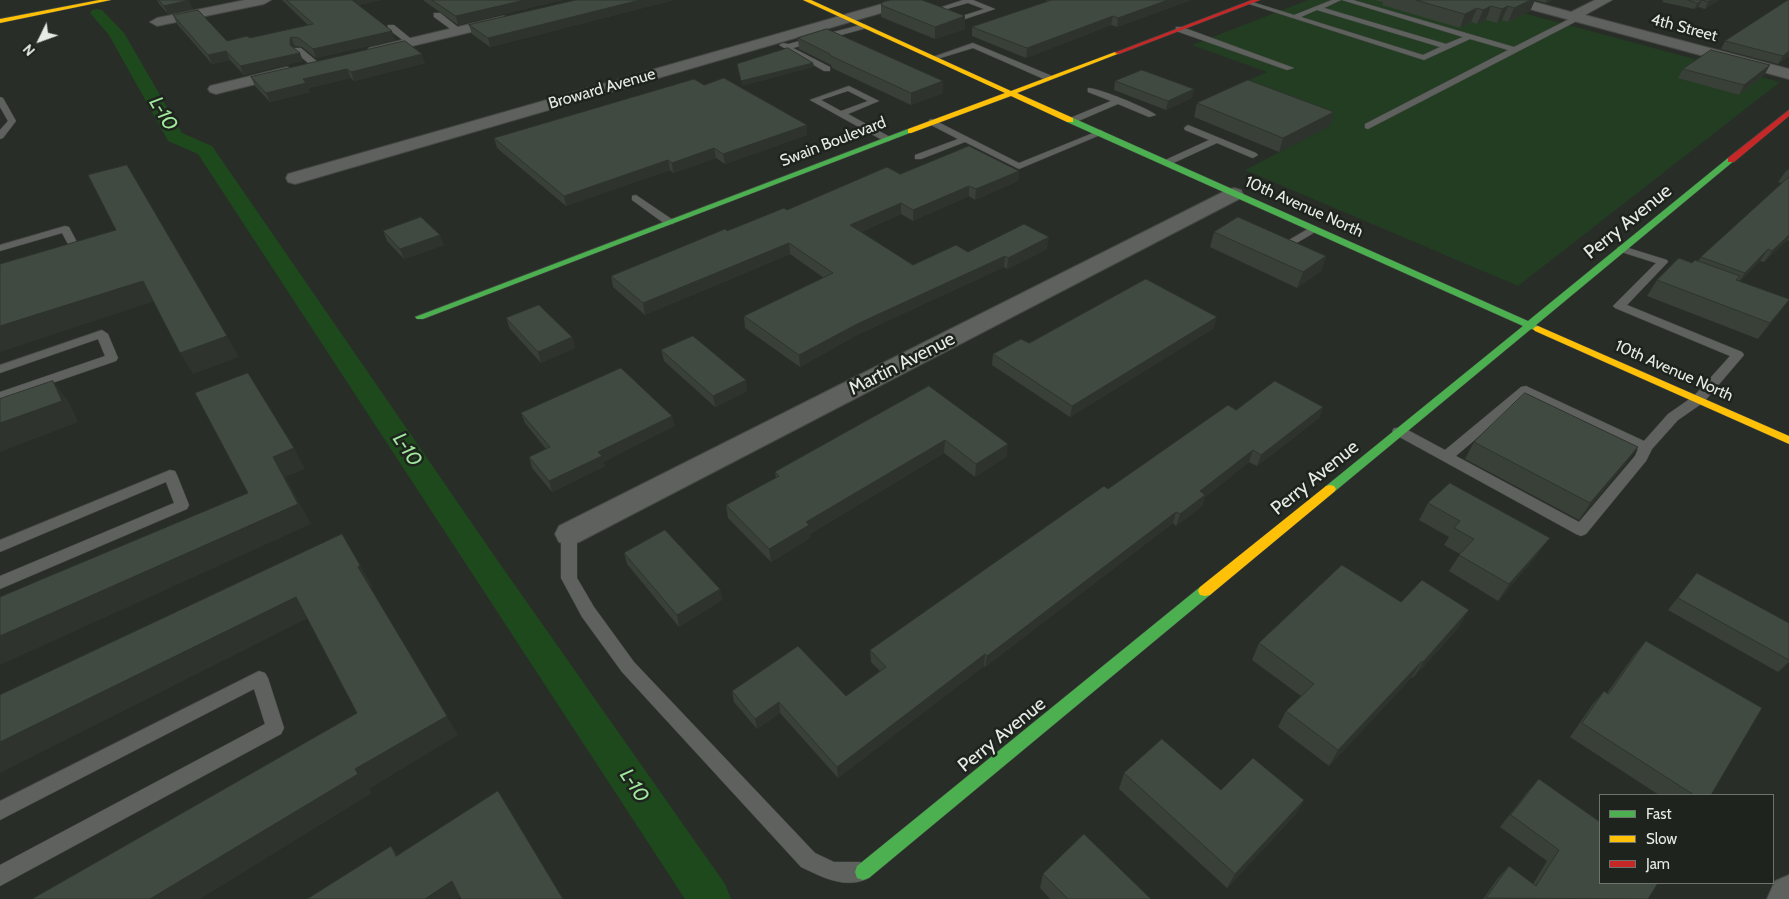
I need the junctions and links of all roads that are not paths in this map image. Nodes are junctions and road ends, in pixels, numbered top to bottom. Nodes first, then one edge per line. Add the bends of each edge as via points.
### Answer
1 (108, 0) edge
2 (264, 0) edge
3 (806, 0) edge
4 (910, 0) edge
5 (967, 0) edge
6 (1338, 0) edge
7 (1345, 0) edge
8 (1512, 0) edge
9 (1605, 0) edge
10 (1253, 2) edge
11 (1317, 8) junction
12 (436, 16) edge
13 (1573, 16) junction
14 (514, 18) edge
15 (847, 18) junction
16 (1294, 18) junction
17 (0, 21) edge
18 (157, 22) dead end
19 (864, 26) junction
20 (391, 27) dead end
21 (1179, 29) junction
22 (459, 31) junction
23 (1470, 36) junction
24 (411, 42) junction
25 (780, 44) junction
26 (1447, 47) junction
27 (298, 50) edge
28 (1516, 50) junction
29 (364, 54) edge
30 (934, 58) junction
31 (321, 64) joint
32 (1290, 68) dead end
33 (827, 69) edge
34 (1789, 74) edge
35 (1049, 78) junction
36 (216, 89) dead end
37 (1091, 90) dead end
38 (1010, 92) junction
39 (0, 100) edge
40 (1119, 102) junction
41 (1789, 112) edge
42 (840, 114) junction
43 (1152, 116) dead end
44 (1073, 120) junction
45 (932, 122) junction
46 (1368, 126) dead end
47 (1188, 128) dead end
48 (1100, 133) junction
49 (0, 136) edge
50 (887, 139) junction
51 (966, 139) junction
52 (1216, 140) junction
53 (1254, 155) dead end
54 (918, 157) dead end
55 (1166, 163) junction
56 (295, 178) dead end
57 (1234, 194) junction
58 (636, 198) dead end
59 (669, 222) junction
60 (1314, 229) junction
61 (1284, 246) edge
62 (0, 248) edge
63 (1622, 249) junction
64 (46, 254) edge
65 (420, 316) dead end
66 (1530, 324) junction
67 (0, 369) edge
68 (0, 397) edge
69 (1699, 399) junction
70 (1399, 431) junction
71 (1789, 440) edge
72 (1646, 447) junction
73 (1446, 457) junction
74 (569, 534) joint
75 (0, 546) edge
76 (0, 583) edge
77 (0, 811) edge
78 (863, 872) joint
79 (0, 876) edge
80 (1789, 895) edge
81 (1787, 899) edge

1 - 17 street
2 - 18 street
3 - 15 street, 10th Avenue North
4 - 15 street, Broward Avenue
5 - 5 lane via 958,4 940,9 962,18 991,9
6 - 11 lane
7 - 23 lane
8 - 13 street, 4th Street
9 - 13 street
10 - 16 lane
10 - 21 street, Swain Boulevard
11 - 16 lane
11 - 26 lane
12 - 22 lane
13 - 28 lane via 1572,20
13 - 34 street, 4th Street
14 - 22 street
15 - 19 street, 10th Avenue North
15 - 25 street, Broward Avenue
16 - 26 lane via 1424,58
19 - 25 lane
19 - 30 street, 10th Avenue North
20 - 24 lane
21 - 32 lane
21 - 35 street, Swain Boulevard
22 - 24 street
23 - 26 lane
23 - 28 lane
24 - 29 street
25 - 33 lane
25 - 56 street, Broward Avenue
27 - 31 lane
28 - 46 lane
30 - 35 lane via 973,45
30 - 38 street, 10th Avenue North
31 - 36 street
35 - 38 street, Swain Boulevard
37 - 40 lane
38 - 44 street, 10th Avenue North
38 - 45 street, Swain Boulevard
39 - 49 lane via 12,121
40 - 43 lane
40 - 44 lane
41 - 63 street, Perry Avenue
42 - 42 lane via 858,107 875,101 849,88 814,100
42 - 50 lane
44 - 48 street, 10th Avenue North
45 - 50 street, Swain Boulevard
45 - 51 lane
47 - 52 lane
48 - 51 lane via 1019,166
48 - 55 street, 10th Avenue North
50 - 59 street, Swain Boulevard
51 - 54 lane
52 - 53 lane
52 - 55 lane
55 - 57 street, 10th Avenue North
57 - 60 street, 10th Avenue North
57 - 74 street, Martin Avenue
58 - 59 lane
59 - 65 street, Swain Boulevard
60 - 61 lane
60 - 66 street, 10th Avenue North
62 - 64 lane via 65,229 74,246
63 - 66 street, Perry Avenue
63 - 69 lane via 1667,264 1619,306 1738,355
66 - 69 street, 10th Avenue North
66 - 70 street, Perry Avenue
67 - 68 lane via 102,334 112,358
69 - 71 street, 10th Avenue North
69 - 72 lane via 1673,417
70 - 73 lane
70 - 78 street, Perry Avenue
72 - 73 lane via 1526,390
72 - 73 lane via 1641,458 1581,530
74 - 78 lane via 569,578 588,612 628,667 808,860 832,872
75 - 76 lane via 170,475 182,505
77 - 79 lane via 259,678 276,728
80 - 81 street

